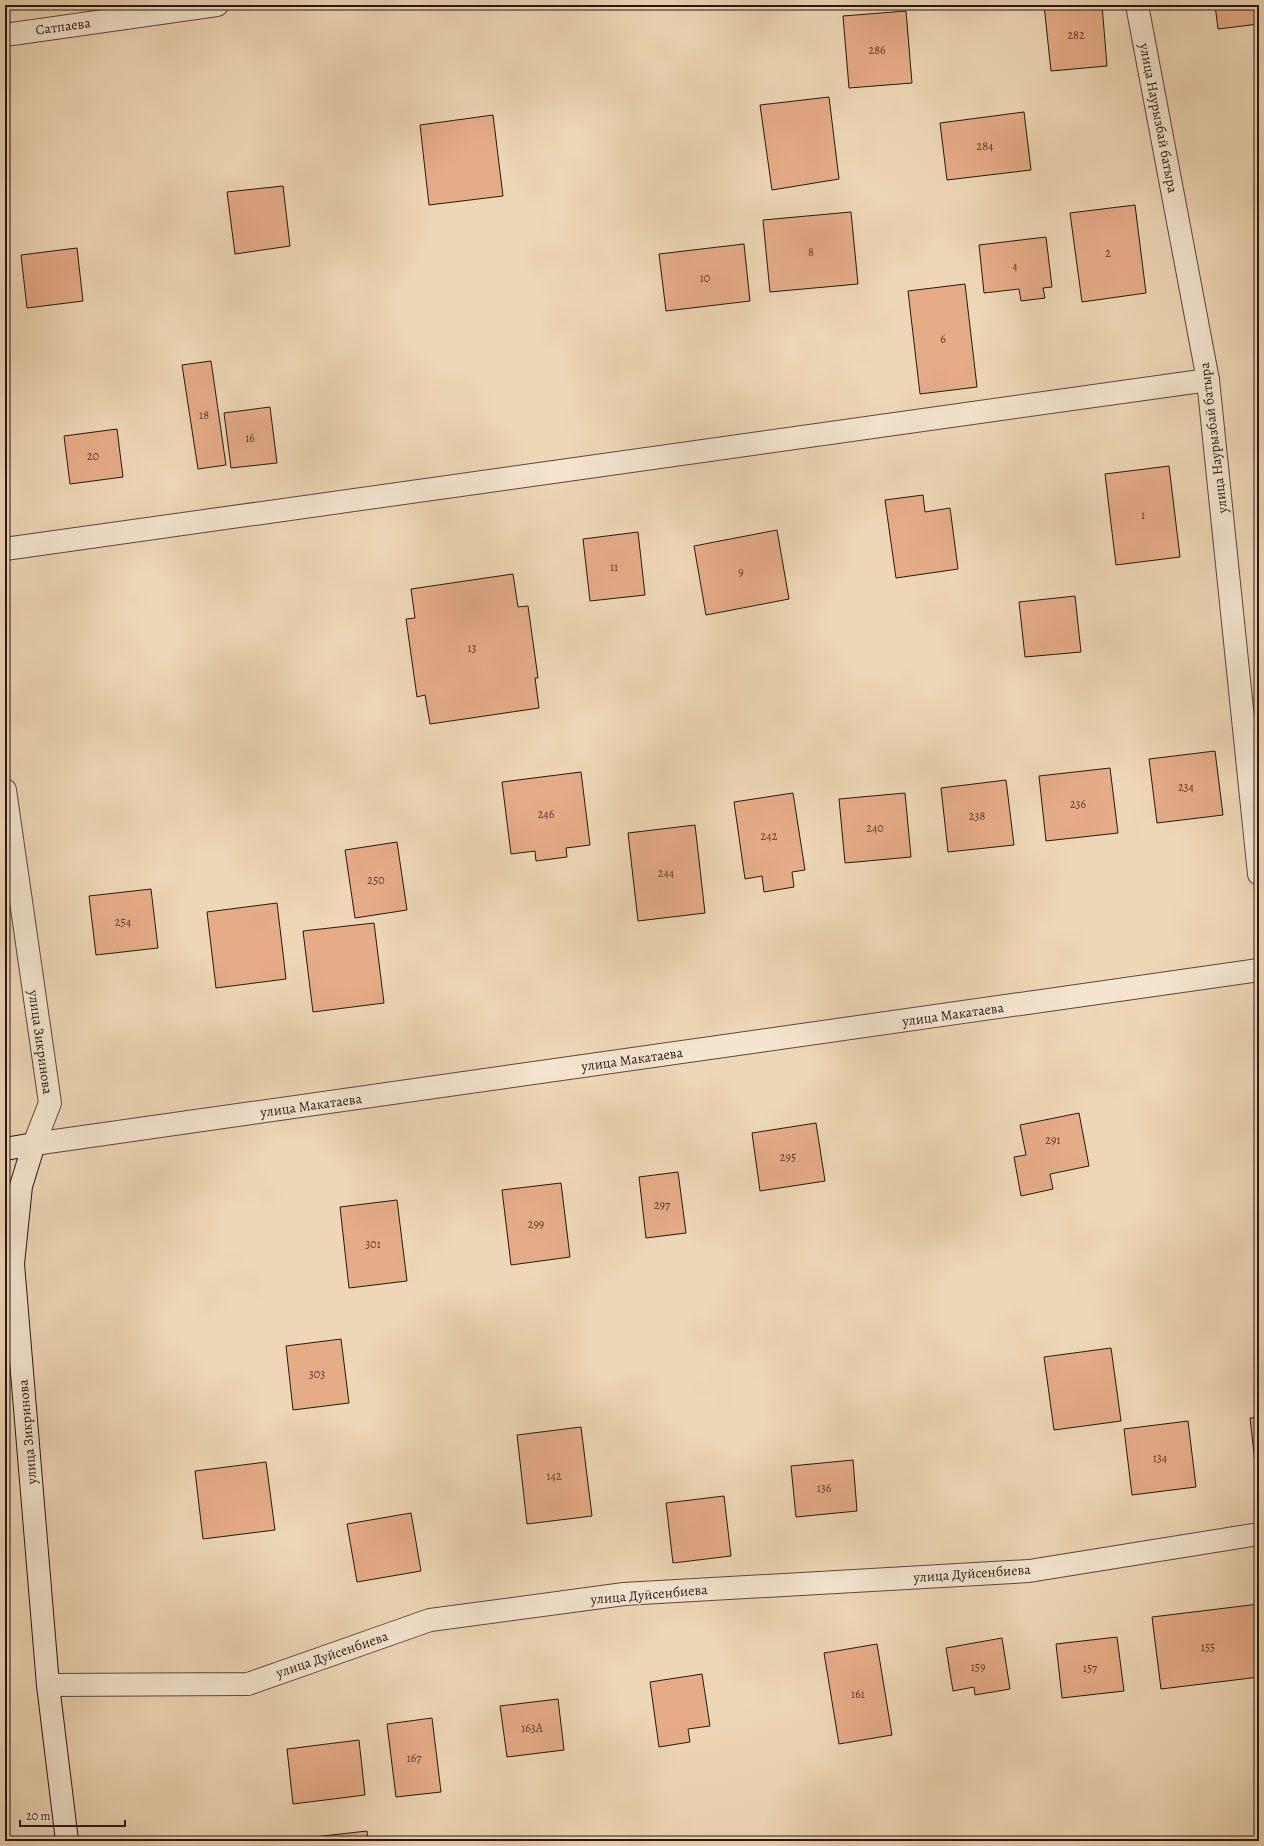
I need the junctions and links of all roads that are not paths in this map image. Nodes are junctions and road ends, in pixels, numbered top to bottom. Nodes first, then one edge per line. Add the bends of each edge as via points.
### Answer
1 (217, 5) edge
2 (1137, 5) edge
3 (5, 34) edge
4 (1208, 380) junction
5 (5, 549) edge
6 (5, 790) edge
7 (1259, 874) edge
8 (1259, 970) edge
9 (34, 1144) junction
10 (5, 1148) edge
11 (1259, 1534) edge
12 (48, 1685) junction
13 (67, 1841) edge

1 - 3 street, Сатпаева
2 - 4 street, улица Наурызбай батыра
4 - 5 street
4 - 7 street, улица Наурызбай батыра
6 - 9 street, улица Зикринова via 50,1103
8 - 9 street, улица Макатаева
9 - 10 street, улица Макатаева
9 - 12 street, улица Зикринова via 21,1186 13,1264
11 - 12 street, улица Дуйсенбиева via 1029,1571 624,1594 430,1620 248,1684
12 - 13 street, улица Зикринова

